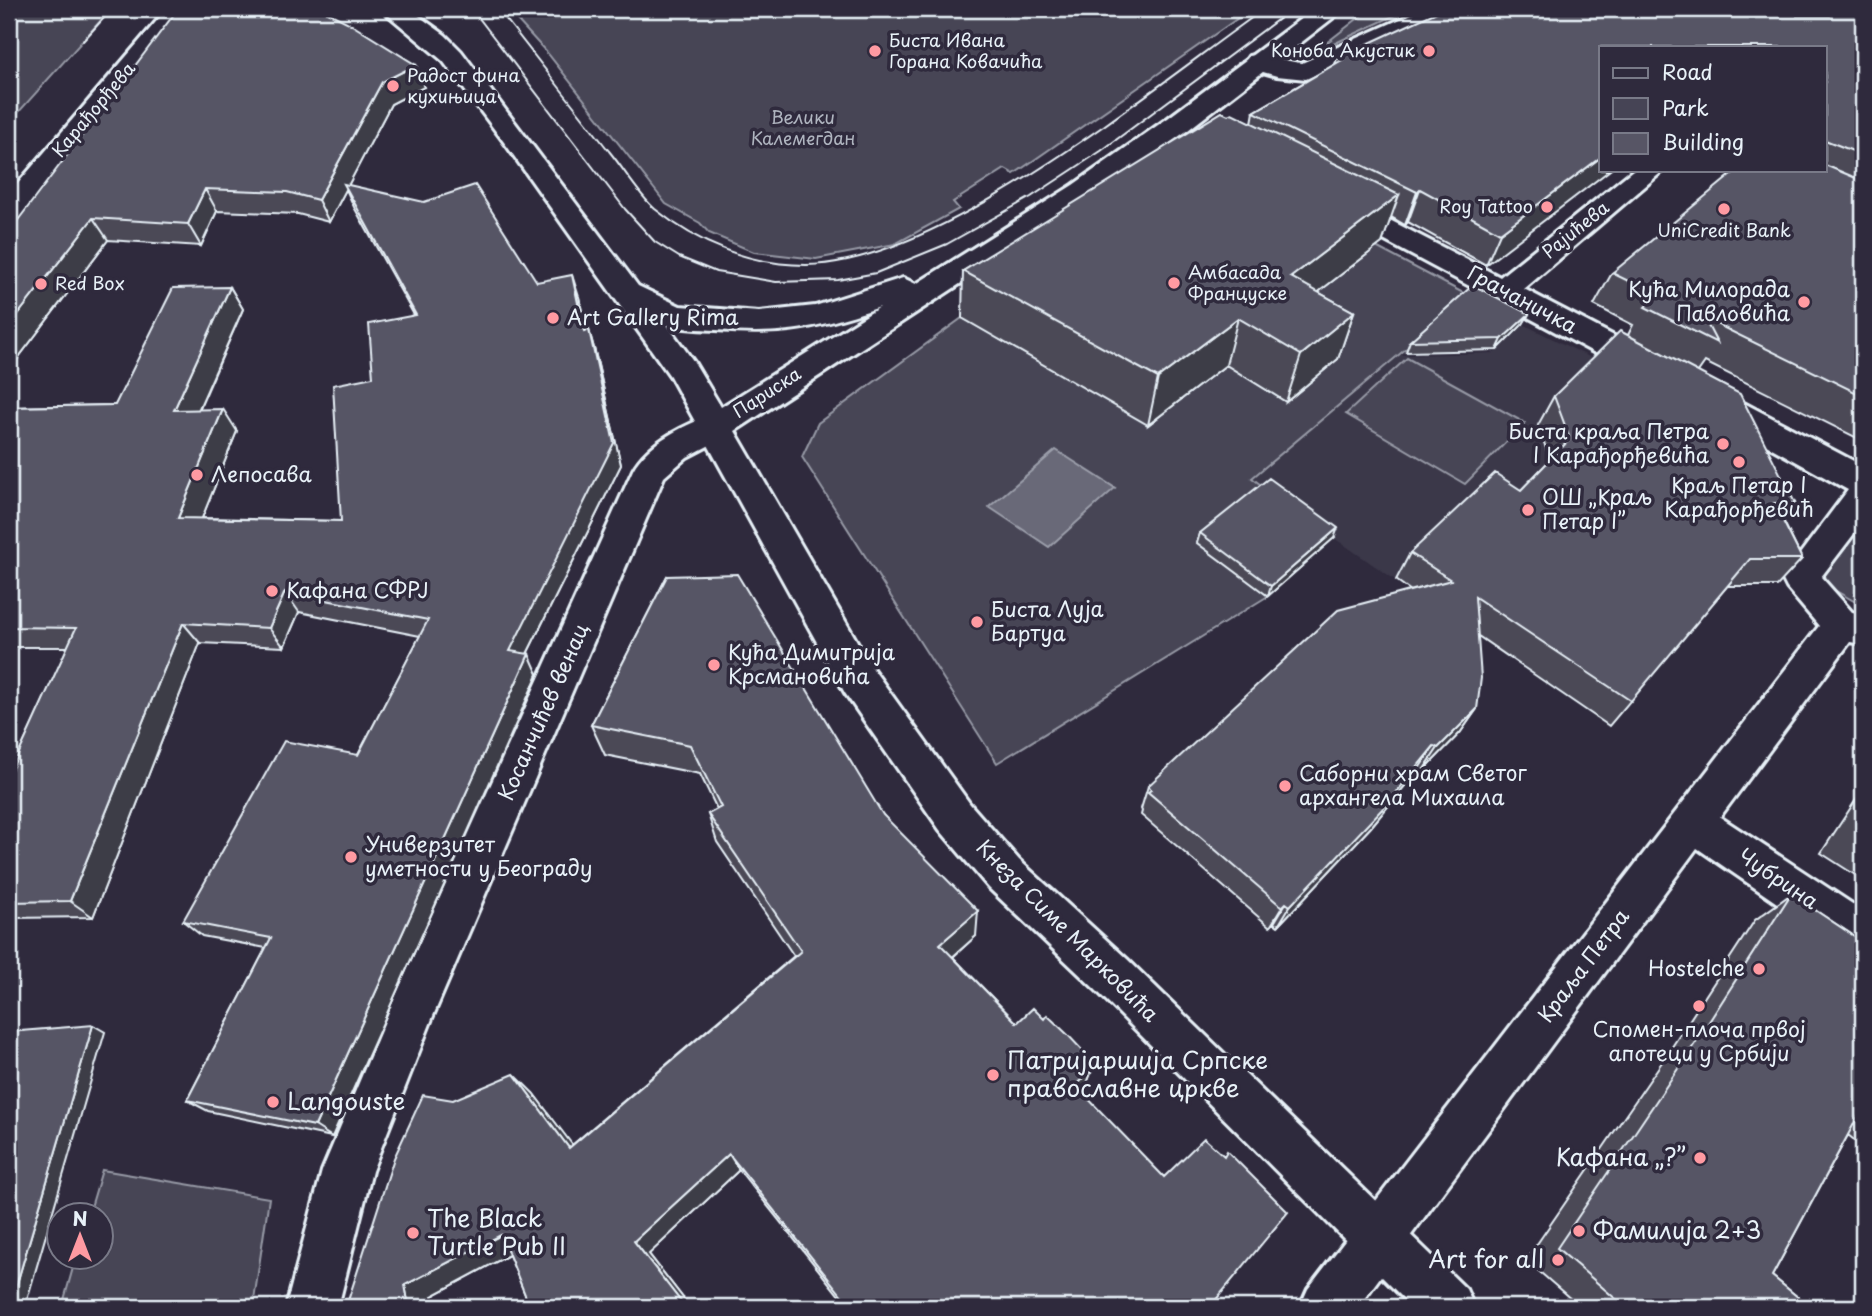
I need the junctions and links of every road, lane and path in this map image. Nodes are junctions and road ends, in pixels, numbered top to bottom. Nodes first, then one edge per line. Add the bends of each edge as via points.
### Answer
1 (180, 9) edge
2 (393, 9) edge
3 (1329, 9) edge
4 (1443, 9) edge
5 (1836, 9) edge
6 (1794, 46) edge
7 (1258, 62) junction
8 (1648, 172) edge
9 (1318, 194) edge
10 (9, 212) edge
11 (971, 263) junction
12 (1503, 290) junction
13 (628, 293) junction
14 (717, 426) junction
15 (1863, 482) edge
16 (1863, 496) edge
17 (1852, 627) edge
18 (1693, 822) junction
19 (1863, 936) edge
20 (1377, 1240) junction
21 (312, 1307) edge
22 (1326, 1307) edge
23 (1448, 1307) edge

1 - 10 street, Карађорђева
2 - 13 street, Париска via 452,56
3 - 7 street, Париска
4 - 7 street via 1306,71
5 - 6 street
7 - 11 street, Париска via 1189,129
8 - 12 street, Рајићева
9 - 12 street, Грачаничка
11 - 13 street via 860,303 791,321 674,316
11 - 14 street, Париска
12 - 15 street, Грачаничка
13 - 14 street, Париска
14 - 20 street, Кнеза Симе Марковића via 859,681 955,817 1004,874 1111,974
14 - 21 street, Косанчићев венац via 675,449 650,470 412,1011 352,1159
16 - 17 street, Краља Петра via 1800,578
17 - 18 street, Краља Петра
18 - 19 street, Чубрина
18 - 20 street, Краља Петра
20 - 22 street, Краља Петра
20 - 23 street, Кнеза Симе Марковића

